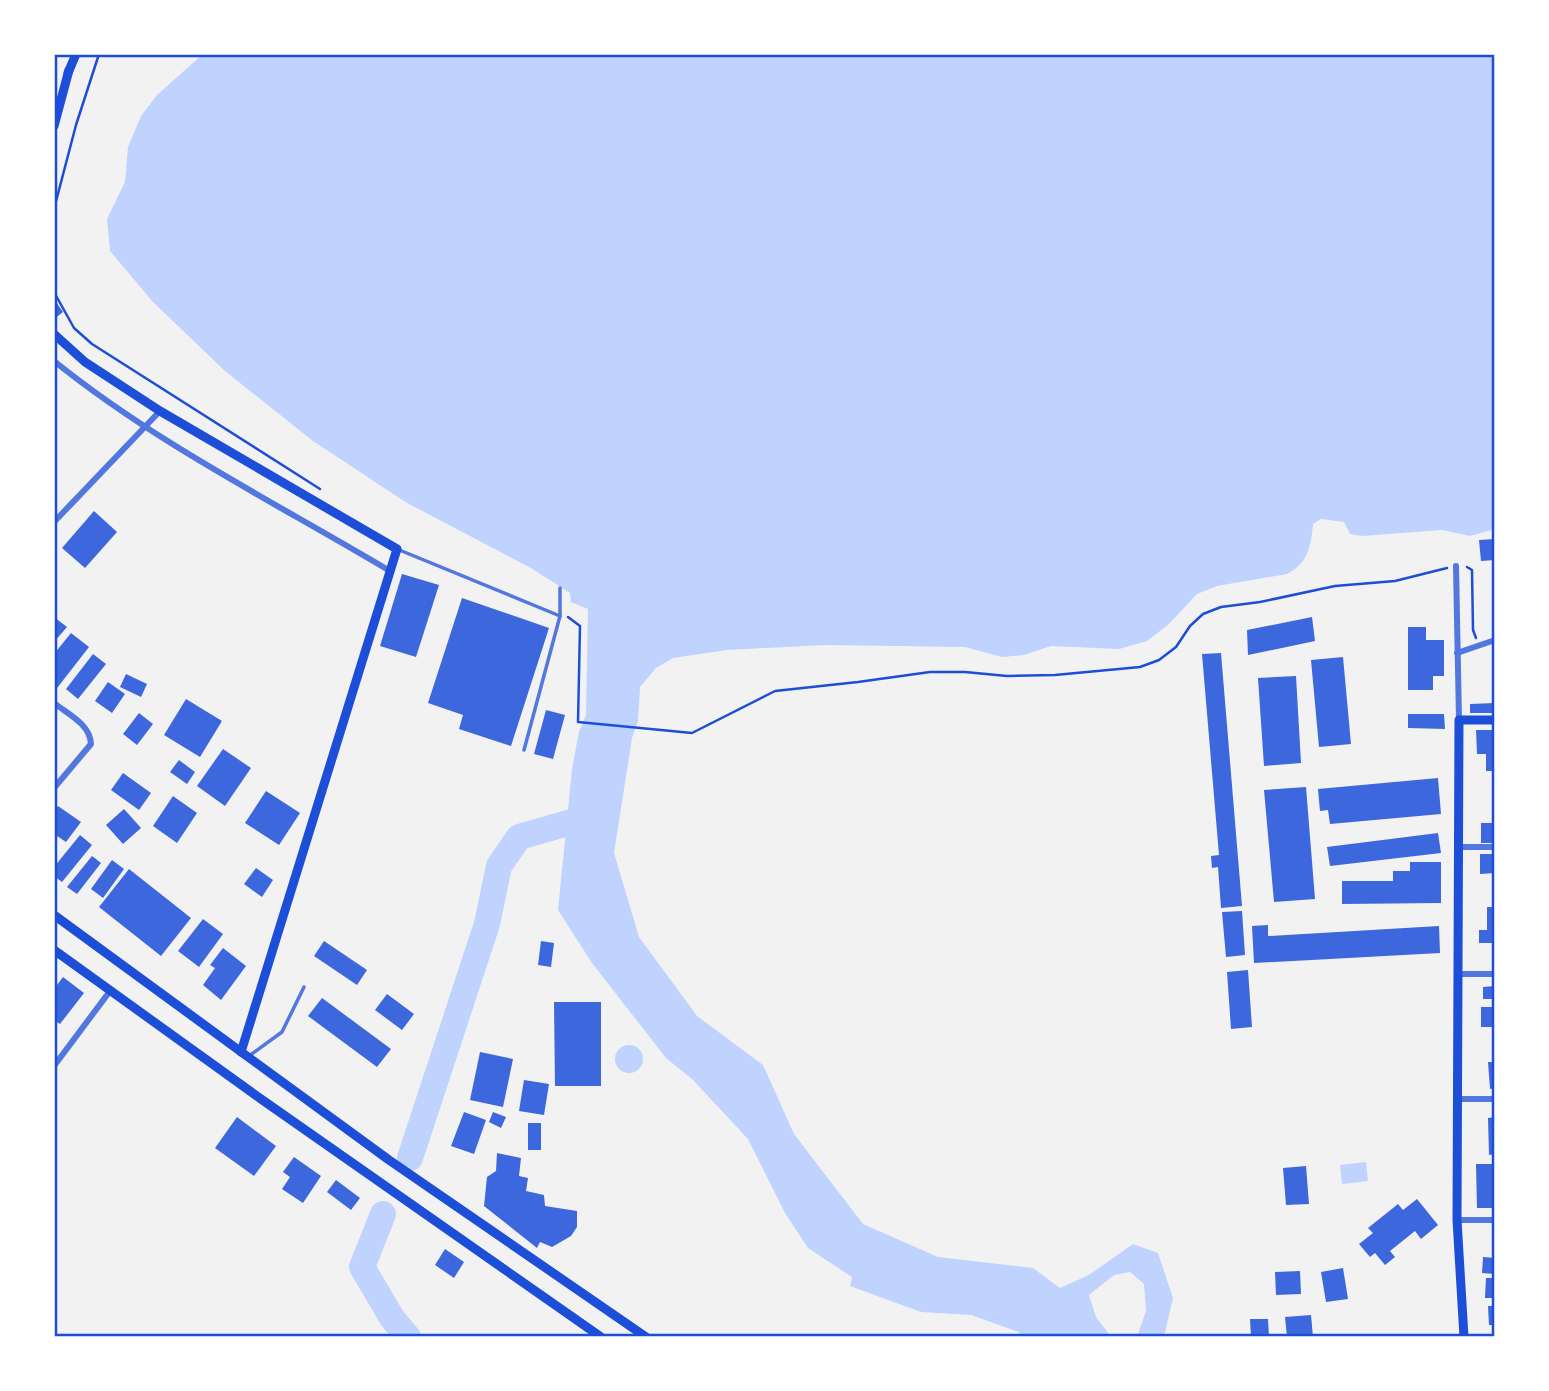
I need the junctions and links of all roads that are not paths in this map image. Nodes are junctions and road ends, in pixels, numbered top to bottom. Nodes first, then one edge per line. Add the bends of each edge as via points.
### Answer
1 (76, 54) edge
2 (69, 69) junction
3 (54, 99) edge
4 (54, 126) edge
5 (54, 334) edge
6 (54, 361) edge
7 (160, 411) junction
8 (145, 428) junction
9 (54, 523) edge
10 (397, 549) junction
11 (1455, 566) road end
12 (390, 571) junction
13 (560, 588) dead end
14 (560, 614) junction
15 (1495, 640) edge
16 (1457, 653) junction
17 (54, 704) edge
18 (1459, 720) junction
19 (1495, 720) edge
20 (524, 750) dead end
21 (54, 788) edge
22 (1459, 847) junction
23 (1495, 847) edge
24 (54, 915) edge
25 (54, 950) edge
26 (1457, 974) junction
27 (1495, 974) edge
28 (304, 987) dead end
29 (110, 991) junction
30 (244, 1055) junction
31 (54, 1066) edge
32 (1458, 1099) junction
33 (1495, 1099) edge
34 (1457, 1220) junction
35 (1495, 1220) edge
36 (601, 1337) edge
37 (646, 1337) edge
38 (1464, 1337) edge

1 - 2 main road
2 - 3 main road
2 - 4 main road
5 - 7 main road via 85,362
6 - 8 street
7 - 8 street
7 - 10 main road
8 - 9 street
8 - 12 street
10 - 12 main road
10 - 14 lane
11 - 16 street
12 - 30 main road
13 - 14 lane
14 - 20 lane
15 - 16 street
16 - 18 street
17 - 21 street via 90,735 90,744
18 - 19 main road
18 - 22 main road
22 - 23 street
22 - 26 main road
24 - 30 main road
25 - 29 main road
26 - 27 street
26 - 32 main road
28 - 30 lane via 282,1032
29 - 31 street
29 - 36 main road
30 - 37 main road
32 - 33 street
32 - 34 main road
34 - 35 street
34 - 38 main road

